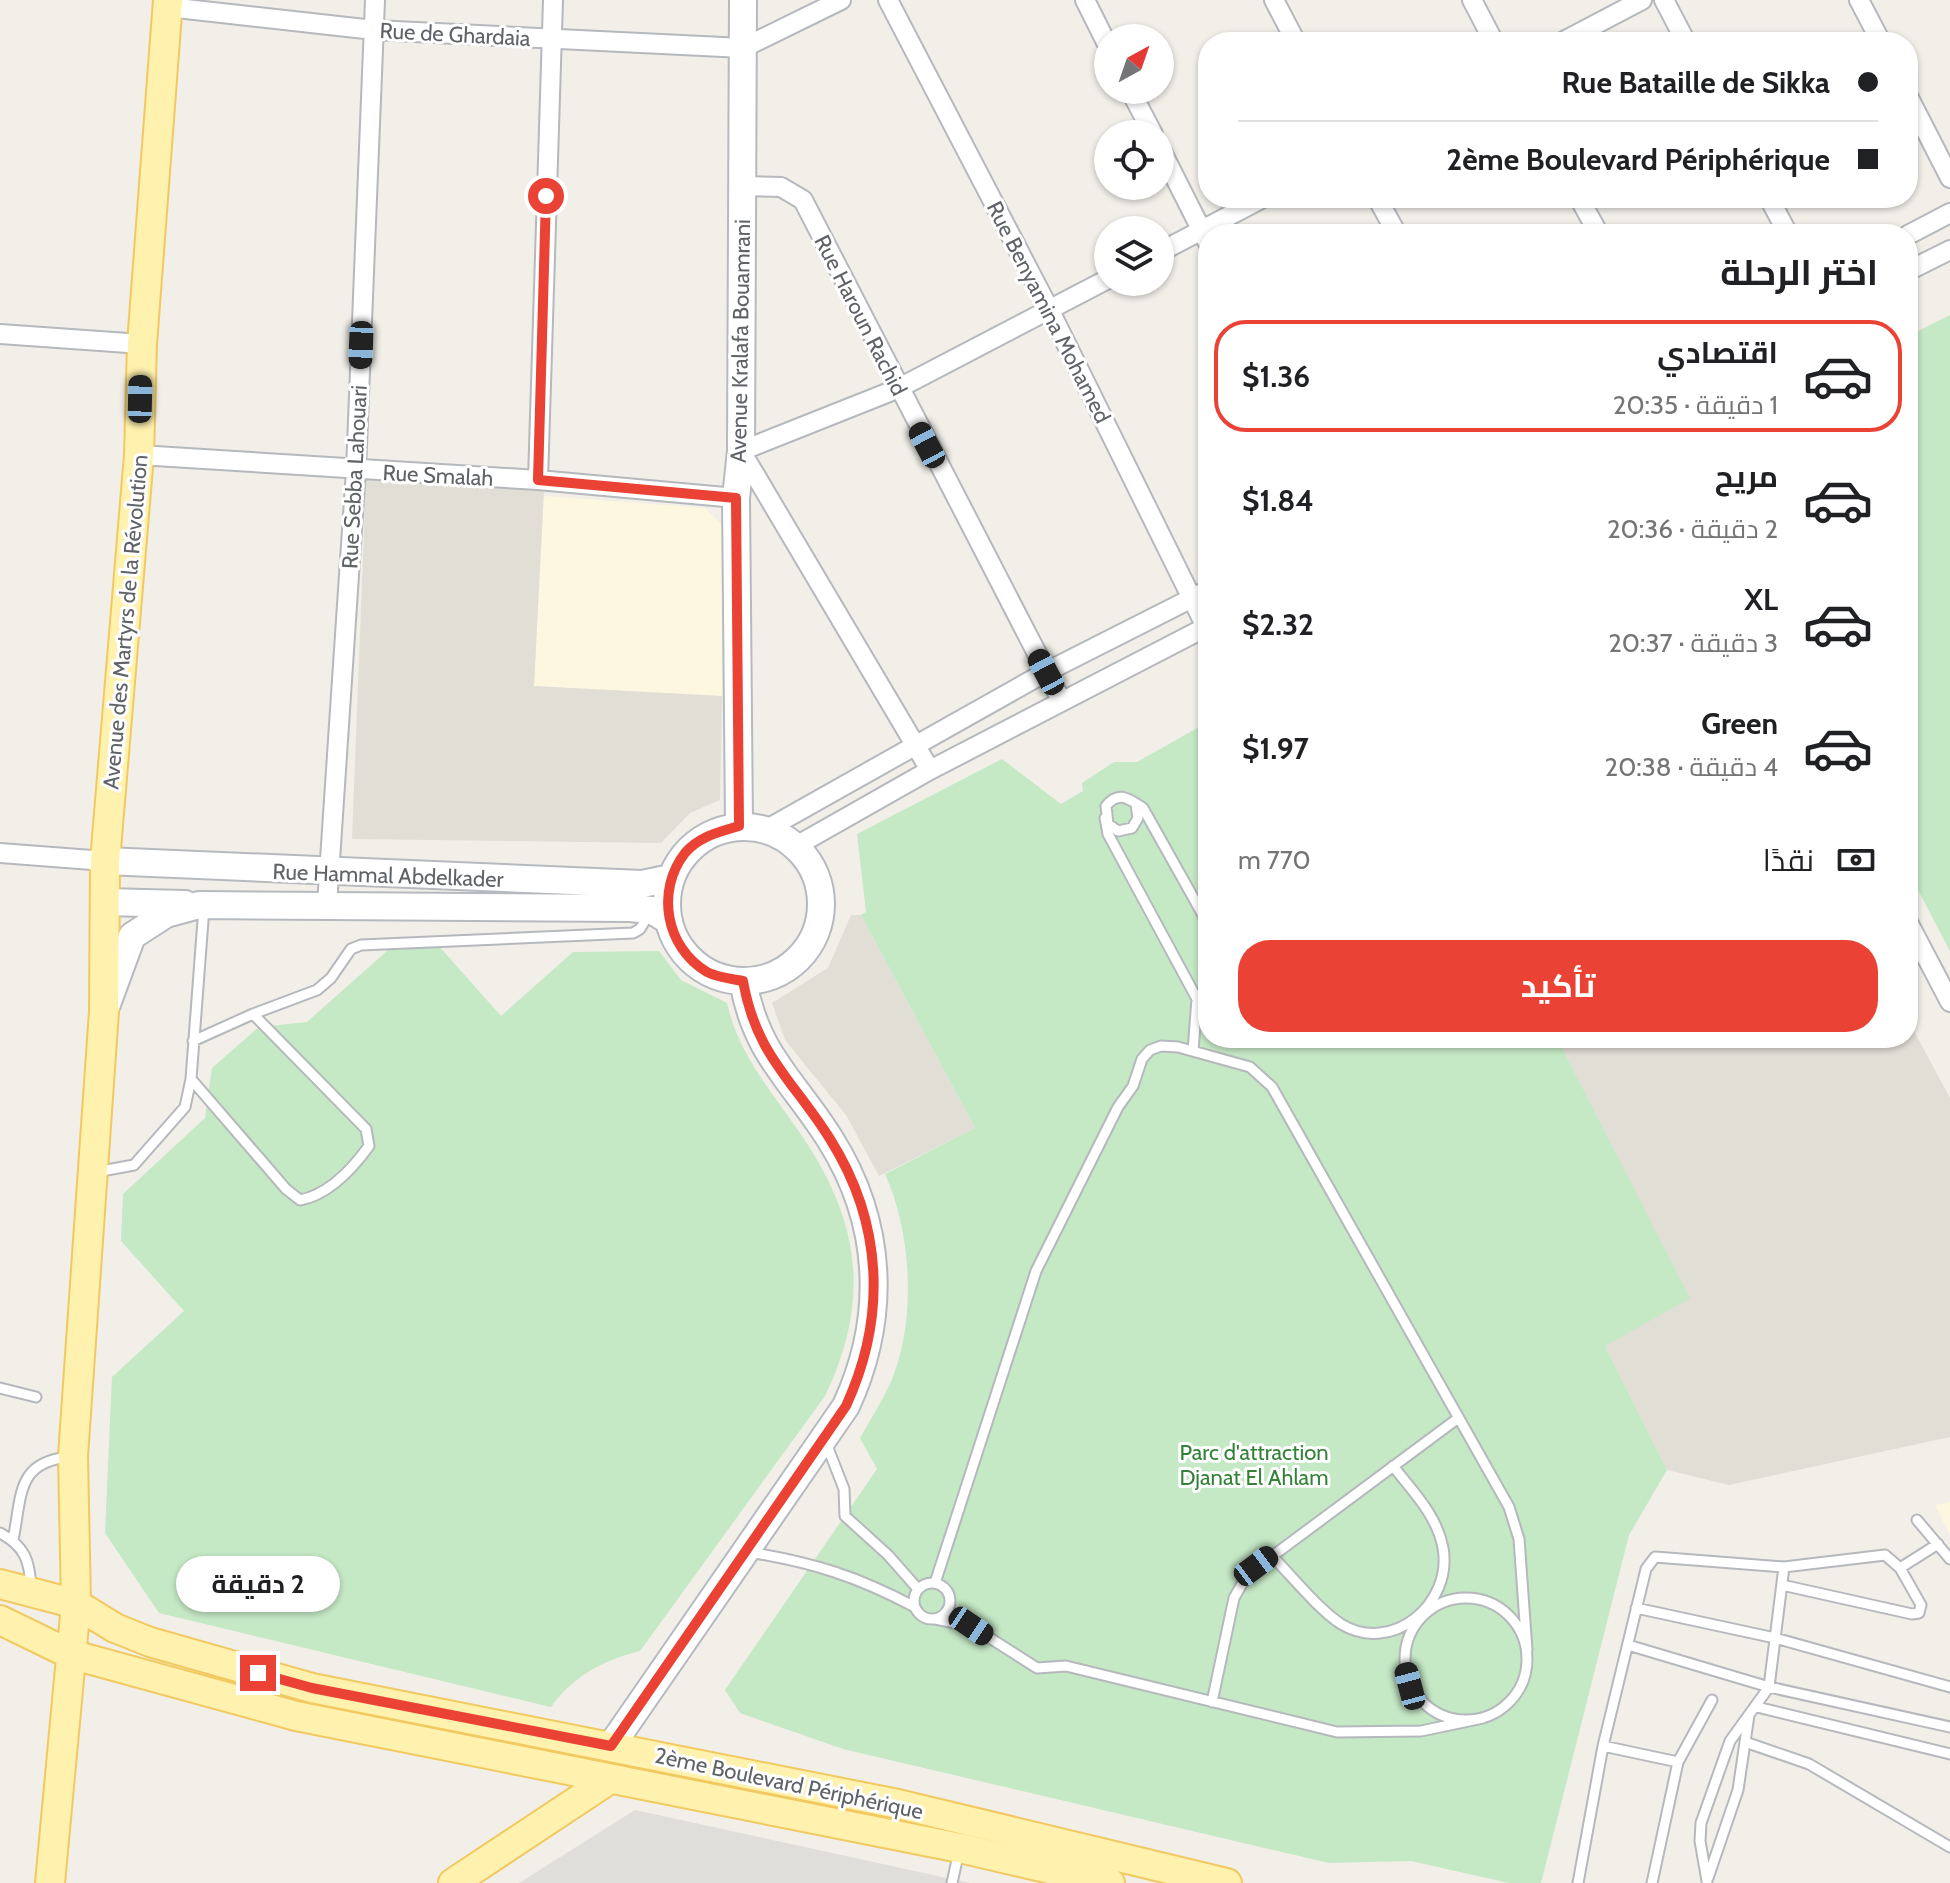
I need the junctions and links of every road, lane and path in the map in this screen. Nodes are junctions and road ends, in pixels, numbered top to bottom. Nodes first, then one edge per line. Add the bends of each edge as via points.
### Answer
1 (375, 0) edge
2 (553, 0) edge
3 (743, 0) edge
4 (841, 0) edge
5 (888, 0) edge
6 (1085, 0) edge
7 (1274, 0) edge
8 (1472, 0) edge
9 (1642, 0) edge
10 (1664, 0) edge
11 (1859, 0) edge
12 (168, 3) edge
13 (1097, 24) edge
14 (374, 30) junction
15 (1291, 32) edge
16 (1489, 32) edge
17 (1581, 32) edge
18 (1681, 32) edge
19 (1876, 32) edge
20 (551, 39) junction
21 (743, 48) junction
22 (1918, 116) edge
23 (1174, 175) edge
24 (1950, 178) edge
25 (742, 186) junction
26 (1248, 208) edge
27 (1950, 213) edge
28 (1199, 224) edge
29 (1223, 224) edge
30 (1918, 230) edge
31 (1198, 238) edge
32 (1174, 247) edge
33 (1950, 250) edge
34 (1918, 266) edge
35 (1094, 286) edge
36 (1049, 309) junction
37 (0, 334) edge
38 (142, 344) junction
39 (897, 389) junction
40 (741, 451) junction
41 (139, 455) junction
42 (356, 470) junction
43 (538, 480) junction
44 (736, 498) junction
45 (1198, 595) edge
46 (1190, 599) junction
47 (1198, 612) edge
48 (1198, 631) edge
49 (1046, 672) junction
50 (1061, 700) junction
51 (914, 743) junction
52 (930, 770) junction
53 (1136, 804) junction
54 (1105, 818) junction
55 (739, 826) junction
56 (767, 829) junction
57 (796, 846) junction
58 (0, 853) edge
59 (105, 861) junction
60 (330, 873) junction
61 (671, 878) junction
62 (105, 902) junction
63 (202, 905) junction
64 (327, 905) junction
65 (1198, 906) edge
66 (660, 916) junction
67 (1918, 941) edge
68 (743, 981) junction
69 (1950, 1002) edge
70 (104, 1011) junction
71 (253, 1014) junction
72 (193, 1041) junction
73 (1193, 1051) junction
74 (191, 1079) junction
75 (93, 1172) junction
76 (0, 1388) edge
77 (36, 1397) dead end
78 (1457, 1419) junction
79 (824, 1437) junction
80 (73, 1456) junction
81 (1393, 1466) junction
82 (1917, 1520) dead end
83 (0, 1533) edge
84 (13, 1540) junction
85 (1938, 1544) junction
86 (746, 1551) junction
87 (1271, 1555) junction
88 (1950, 1559) edge
89 (1784, 1567) junction
90 (1900, 1568) junction
91 (935, 1583) junction
92 (0, 1584) edge
93 (1782, 1585) junction
94 (918, 1589) junction
95 (31, 1592) junction
96 (76, 1604) junction
97 (915, 1607) junction
98 (1636, 1608) junction
99 (935, 1619) junction
100 (1419, 1619) junction
101 (0, 1620) edge
102 (1775, 1638) junction
103 (1628, 1645) junction
104 (1527, 1650) junction
105 (70, 1654) junction
106 (1769, 1687) junction
107 (1950, 1687) edge
108 (1712, 1700) dead end
109 (1212, 1702) junction
110 (1757, 1707) junction
111 (1749, 1715) junction
112 (1483, 1718) junction
113 (1950, 1727) edge
114 (1748, 1743) junction
115 (611, 1746) junction
116 (1603, 1746) junction
117 (1950, 1754) edge
118 (1678, 1762) junction
119 (607, 1781) junction
120 (1950, 1847) edge
121 (960, 1848) junction
122 (1706, 1882) edge
123 (52, 1883) edge
124 (453, 1883) edge
125 (952, 1883) edge
126 (1110, 1883) edge
127 (1227, 1883) edge
128 (1578, 1883) edge
129 (1652, 1883) edge

1 - 14 street, Rue Sebba Lahouari
2 - 20 street
3 - 21 street, Avenue Kralafa Bouamrani
4 - 21 street
5 - 36 street, Rue Benyamina Mohamed
6 - 13 street
7 - 15 street
8 - 16 street
9 - 17 street
10 - 18 street
11 - 19 street
12 - 14 street, Rue de Ghardaia
12 - 38 main road, Avenue des Martyrs de la Révolution
14 - 20 street, Rue de Ghardaia
14 - 42 street, Rue Sebba Lahouari
20 - 21 street, Rue de Ghardaia
20 - 43 street
21 - 25 street, Avenue Kralafa Bouamrani
22 - 24 street
23 - 28 street
25 - 39 street, Rue Haroun Rachid via 781,187 803,200
25 - 40 street, Avenue Kralafa Bouamrani
26 - 29 street
27 - 30 street
31 - 32 street
33 - 34 street
35 - 36 street
36 - 39 street
36 - 46 street, Rue Benyamina Mohamed
37 - 38 street
38 - 41 main road, Avenue des Martyrs de la Révolution
39 - 40 street
39 - 49 street, Rue Haroun Rachid
40 - 44 street, Avenue Kralafa Bouamrani
40 - 51 street
41 - 42 street, Rue Smalah
41 - 59 main road, Avenue des Martyrs de la Révolution
42 - 43 street, Rue Smalah
42 - 60 street, Rue Sebba Lahouari
43 - 44 street, Rue Smalah
44 - 55 street, Avenue Kralafa Bouamrani
45 - 46 street
46 - 47 street, Rue Benyamina Mohamed
46 - 49 street
48 - 50 street
49 - 50 street, Rue Haroun Rachid
49 - 51 street
50 - 52 street
51 - 52 street
51 - 56 street
52 - 57 street
53 - 54 lane via 1115,798 1106,806
53 - 54 lane via 1138,818 1127,830 1112,828
53 - 65 lane via 1148,816
54 - 73 lane via 1108,834 1197,999
55 - 56 street
55 - 61 street via 697,843
56 - 57 street
57 - 68 street via 817,875 822,912 816,936 800,958 774,976
58 - 59 street
59 - 60 street, Rue Hammal Abdelkader
59 - 62 main road, Avenue des Martyrs de la Révolution
60 - 61 street, Rue Hammal Abdelkader via 642,884
60 - 64 street, Rue Sebba Lahouari
61 - 66 street
62 - 63 street
62 - 70 main road, Avenue des Martyrs de la Révolution
63 - 64 street
63 - 70 street via 166,914 132,936
63 - 72 lane
64 - 66 street
66 - 68 street via 679,945 707,972
66 - 71 lane via 633,933 361,945 351,949 317,990
67 - 69 street
68 - 79 street via 749,1016 775,1068 830,1140 842,1165 874,1259 876,1303 869,1345 846,1406
70 - 75 main road, Avenue des Martyrs de la Révolution
71 - 72 lane
71 - 74 lane via 366,1129 369,1146 358,1162 316,1197 300,1200
72 - 74 lane
73 - 78 lane via 1250,1067 1272,1087
73 - 91 lane via 1161,1046 1142,1059 1133,1086 1055,1231 1036,1271
74 - 75 lane via 176,1122 134,1165
75 - 80 main road, Avenue des Martyrs de la Révolution
76 - 77 lane
78 - 81 lane
78 - 104 lane via 1516,1523
79 - 86 street
79 - 94 lane via 844,1489 845,1516
80 - 84 lane via 41,1462 30,1471
80 - 96 main road, Avenue des Martyrs de la Révolution
81 - 87 lane
81 - 100 lane via 1431,1514 1444,1553 1443,1572
82 - 85 lane
83 - 84 lane
84 - 95 lane via 30,1566
85 - 88 lane
85 - 90 lane
86 - 97 lane via 813,1563
86 - 115 street
87 - 100 lane via 1340,1623 1378,1633
87 - 109 lane via 1239,1585
89 - 90 lane via 1876,1554
89 - 93 lane
89 - 98 lane via 1660,1554 1646,1569
90 - 93 lane via 1921,1605 1919,1613
91 - 94 lane
91 - 99 lane via 946,1588 951,1600 947,1612
92 - 95 main road, 2ème Boulevard Périphérique
93 - 102 lane
94 - 97 lane
95 - 96 main road, 2ème Boulevard Périphérique
96 - 105 main road, Avenue des Martyrs de la Révolution
96 - 115 main road, 2ème Boulevard Périphérique via 150,1642 312,1688
97 - 99 lane via 923,1617
98 - 102 lane
98 - 103 lane
99 - 109 lane via 971,1626 1037,1668 1066,1666
100 - 104 lane via 1456,1598 1489,1602 1507,1613
100 - 112 lane via 1408,1637 1405,1665 1410,1686 1440,1715
101 - 105 main road, 2ème Boulevard Périphérique
102 - 106 lane
102 - 107 lane
103 - 106 lane
103 - 116 lane
104 - 112 lane via 1526,1674 1517,1694
105 - 119 main road, 2ème Boulevard Périphérique via 296,1716
105 - 123 main road, Avenue des Martyrs de la Révolution
106 - 110 lane
106 - 113 lane
108 - 118 lane
109 - 112 lane via 1360,1734 1421,1731
110 - 111 lane
110 - 117 lane
111 - 114 lane
111 - 122 lane via 1730,1741 1701,1823
114 - 120 lane via 1809,1764
114 - 122 lane via 1735,1801
115 - 127 main road, 2ème Boulevard Périphérique via 898,1804
116 - 118 lane
116 - 128 lane
118 - 129 lane
119 - 121 main road, 2ème Boulevard Périphérique
119 - 124 main road
121 - 125 lane
121 - 126 main road, 2ème Boulevard Périphérique

